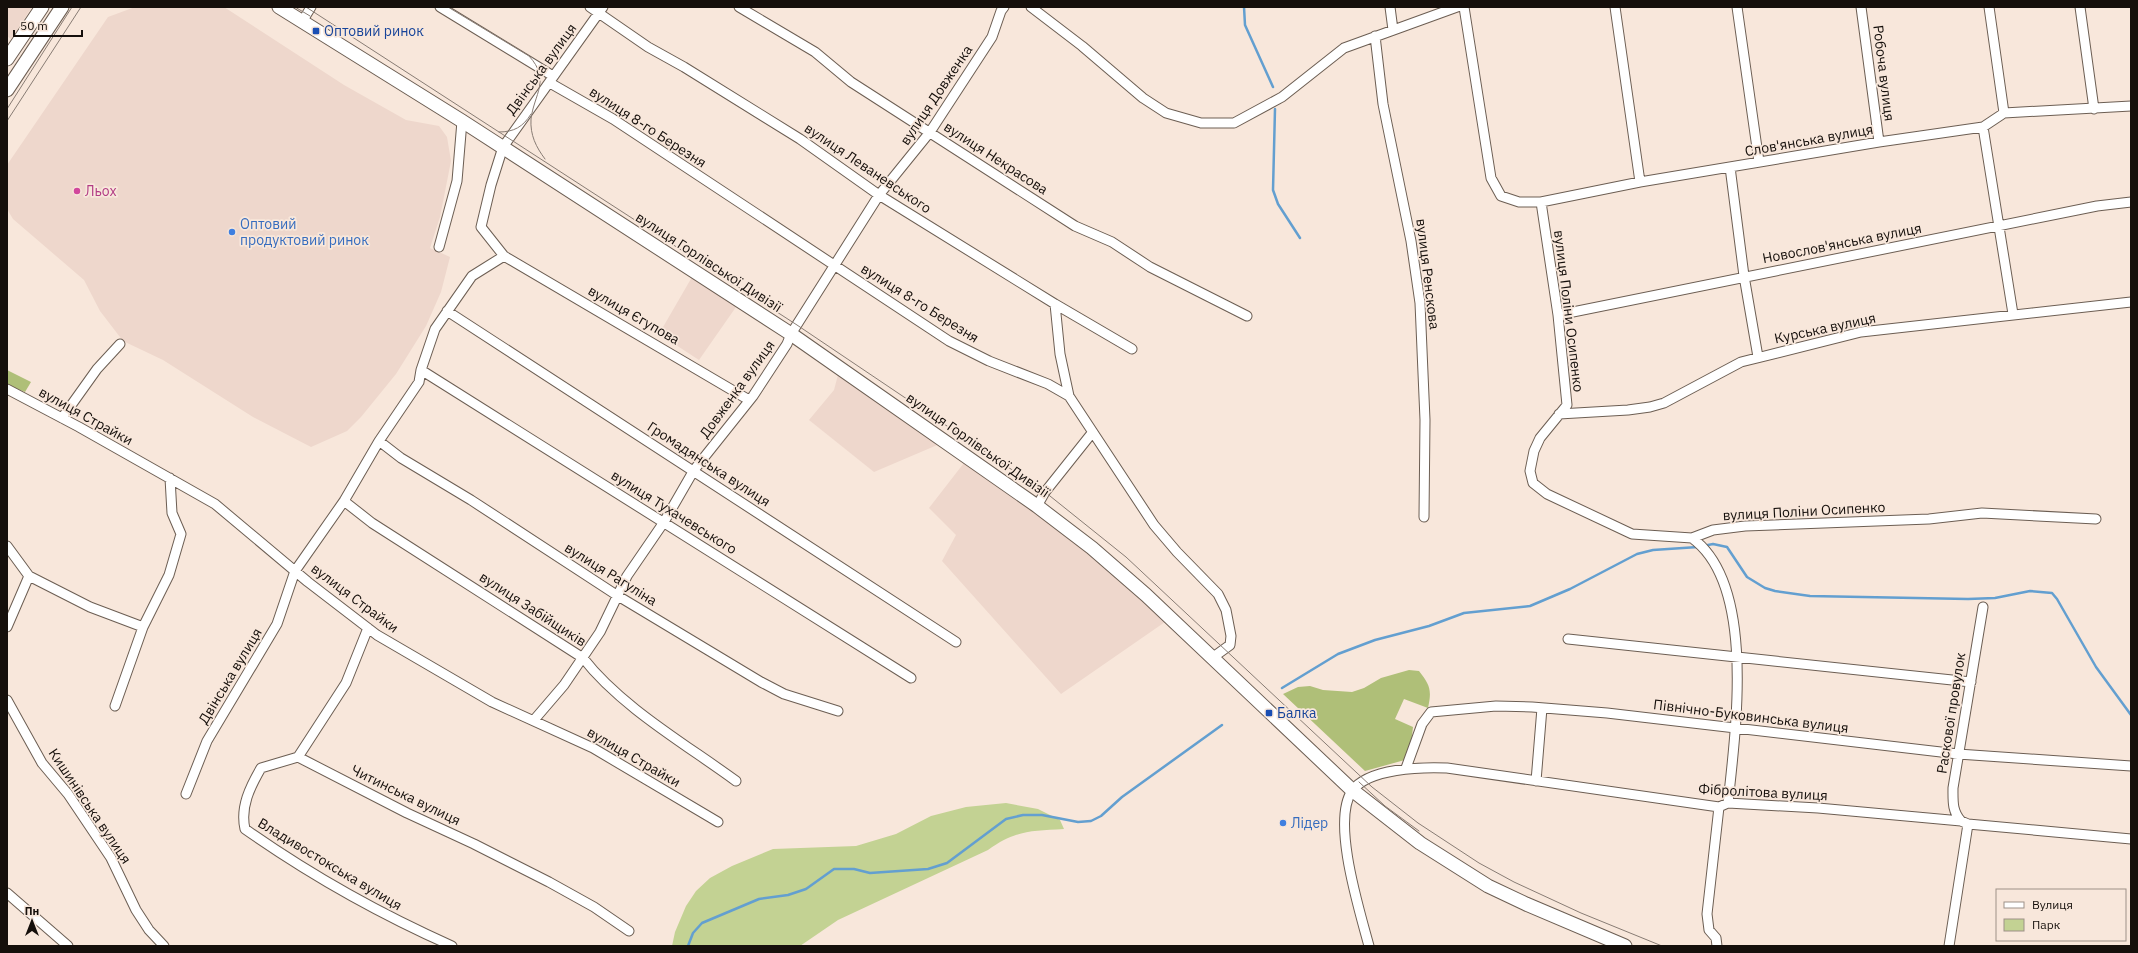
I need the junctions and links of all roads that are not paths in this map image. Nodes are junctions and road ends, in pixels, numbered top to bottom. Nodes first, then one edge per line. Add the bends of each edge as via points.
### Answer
1 (42, 7) edge
2 (62, 7) edge
3 (278, 7) edge
4 (311, 7) edge
5 (440, 7) edge
6 (590, 7) edge
7 (739, 7) edge
8 (1004, 7) edge
9 (1031, 7) edge
10 (1390, 7) edge
11 (1457, 7) edge
12 (1464, 7) edge
13 (1615, 7) edge
14 (1737, 7) edge
15 (1861, 7) edge
16 (1989, 7) edge
17 (2080, 7) edge
18 (601, 10) edge
19 (302, 22) junction
20 (1393, 30) junction
21 (1375, 36) junction
22 (7, 59) edge
23 (552, 79) junction
24 (7, 90) edge
25 (2131, 106) edge
26 (2094, 109) junction
27 (2004, 114) junction
28 (462, 121) junction
29 (1983, 127) junction
30 (930, 132) junction
31 (1879, 142) junction
32 (502, 147) junction
33 (1759, 162) junction
34 (1730, 167) junction
35 (1640, 182) junction
36 (879, 195) junction
37 (1541, 202) junction
38 (2131, 202) edge
39 (2000, 227) junction
40 (439, 247) dead end
41 (504, 256) junction
42 (836, 266) junction
43 (1744, 276) junction
44 (2131, 302) edge
45 (1055, 304) junction
46 (447, 311) junction
47 (2013, 314) junction
48 (1558, 315) junction
49 (1247, 316) dead end
50 (791, 334) junction
51 (120, 344) dead end
52 (1132, 349) dead end
53 (1758, 357) junction
54 (421, 370) junction
55 (7, 389) edge
56 (1069, 396) junction
57 (749, 400) junction
58 (1559, 414) junction
59 (62, 418) junction
60 (1092, 433) junction
61 (379, 441) junction
62 (694, 470) junction
63 (170, 478) junction
64 (344, 501) junction
65 (1037, 506) junction
66 (1424, 517) dead end
67 (2096, 519) dead end
68 (664, 522) junction
69 (1698, 543) junction
70 (7, 546) edge
71 (295, 571) junction
72 (29, 576) junction
73 (618, 596) junction
74 (1983, 607) dead end
75 (7, 626) edge
76 (143, 627) junction
77 (368, 628) junction
78 (1568, 639) dead end
79 (956, 642) dead end
80 (583, 658) junction
81 (1212, 658) junction
82 (1738, 658) junction
83 (911, 678) dead end
84 (1971, 682) junction
85 (7, 700) edge
86 (115, 706) dead end
87 (1542, 708) junction
88 (838, 711) dead end
89 (534, 720) junction
90 (1736, 729) junction
91 (1958, 754) junction
92 (298, 757) junction
93 (2131, 766) edge
94 (1406, 768) junction
95 (736, 781) dead end
96 (1536, 781) junction
97 (1352, 790) junction
98 (186, 794) dead end
99 (1728, 804) junction
100 (1719, 807) junction
101 (718, 822) dead end
102 (1964, 822) junction
103 (2131, 839) edge
104 (7, 893) edge
105 (629, 931) dead end
106 (68, 946) edge
107 (164, 946) edge
108 (452, 946) edge
109 (1369, 946) edge
110 (1625, 946) edge
111 (1717, 946) edge
112 (1949, 946) edge

1 - 22 main road
2 - 24 main road
3 - 19 main road, вулиця Горлівської Дивізії
4 - 19 street
5 - 23 street, вулиця 8-го Березня
6 - 18 street, вулиця Леваневського
7 - 30 street, вулиця Некрасова via 815,52 851,82
8 - 30 street, вулиця Довженка via 992,37
9 - 21 street via 1143,98 1166,113 1201,124 1240,120 1282,97 1344,48
10 - 20 street
11 - 20 street
12 - 37 street, Слов'янська вулиця via 1491,178 1501,196 1530,203
13 - 35 street
14 - 33 street
15 - 31 street, Робоча вулиця
16 - 27 street
17 - 26 street
18 - 23 street, Двінська вулиця
18 - 36 street, вулиця Леваневського via 648,47 800,139
19 - 28 main road, вулиця Горлівської Дивізії
20 - 21 street
21 - 66 street, вулиця Ренскова via 1383,104 1411,241 1420,303 1425,420
23 - 32 street, Двінська вулиця
23 - 42 street, вулиця 8-го Березня
25 - 26 street, Слов'янська вулиця
26 - 27 street, Слов'янська вулиця
27 - 29 street, Слов'янська вулиця
28 - 32 main road, вулиця Горлівської Дивізії
28 - 40 street via 457,181
29 - 31 street, Слов'янська вулиця
29 - 39 street
30 - 36 street, вулиця Довженка
30 - 49 street, вулиця Некрасова via 1075,226 1112,242 1150,267
31 - 33 street, Слов'янська вулиця
32 - 41 street via 481,227
32 - 50 main road, вулиця Горлівської Дивізії
33 - 34 street, Слов'янська вулиця
34 - 35 street, Слов'янська вулиця
34 - 43 street
35 - 37 street, Слов'янська вулиця
36 - 42 street, вулиця Довженка
36 - 45 street, вулиця Леваневського
37 - 48 street, вулиця Поліни Осипенко
38 - 39 street, Новослов'янська вулиця via 2097,206
39 - 43 street, Новослов'янська вулиця via 1818,264
39 - 47 street
41 - 46 street, Двінська вулиця via 472,276
41 - 57 street, вулиця Єгупова
42 - 50 street, вулиця Довженка
42 - 56 street, вулиця 8-го Березня via 949,341 989,362 1048,384
43 - 48 street, Новослов'янська вулиця
43 - 53 street
44 - 47 street, Курська вулиця
45 - 52 street, вулиця Леваневського
45 - 56 street via 1060,354
46 - 54 street, Двінська вулиця via 436,329
46 - 62 street, Громадянська вулиця
47 - 53 street, Курська вулиця via 1861,332
48 - 58 street, вулиця Поліни Осипенко via 1567,405
50 - 57 street, Довженка вулиця
50 - 65 main road, вулиця Горлівської Дивізії
51 - 59 street via 97,369
53 - 58 street, Курська вулиця via 1726,368 1650,407
54 - 61 street, Двінська вулиця via 419,382
54 - 68 street, вулиця Тухачевського
55 - 59 street, вулиця Страйки
56 - 60 street, вулиця 8-го Березня
57 - 62 street, Довженка вулиця
58 - 69 street, вулиця Поліни Осипенко via 1540,438 1534,451 1530,471 1533,483 1547,494 1632,534
59 - 63 street, вулиця Страйки
60 - 65 street via 1045,492
60 - 81 street, вулиця 8-го Березня via 1154,525 1218,594 1223,603 1231,636 1230,645
61 - 64 street, Двінська вулиця
61 - 73 street, вулиця Рагуліна via 400,458 471,500
62 - 68 street, Довженка вулиця
62 - 79 street, Громадянська вулиця
63 - 71 street, вулиця Страйки via 214,504
63 - 76 street via 172,513 181,534 169,575
64 - 71 street, Двінська вулиця
64 - 80 street, вулиця Забійщиків via 372,523
65 - 81 main road, вулиця Горлівської Дивізії via 1116,569
67 - 69 street, вулиця Поліни Осипенко via 1982,513 1921,519 1745,526 1713,530
68 - 73 street, Довженка вулиця via 627,576
68 - 83 street, вулиця Тухачевського
69 - 82 street via 1720,571 1726,587
70 - 72 street
71 - 77 street, вулиця Страйки
71 - 98 street, Двінська вулиця via 277,624 207,741
72 - 75 street
72 - 76 street via 90,607
73 - 80 street, Довженка вулиця via 600,632
73 - 88 street, вулиця Рагуліна via 761,682 784,694
74 - 84 street, Раскової провулок
76 - 86 street
77 - 89 street, вулиця Страйки via 492,702
77 - 92 street via 346,683
78 - 82 street
80 - 89 street, Довженка вулиця
80 - 95 street, вулиця Забійщиків via 594,672 648,718
81 - 97 main road, вулиця Горлівської Дивізії
82 - 84 street
82 - 90 street
84 - 91 street, Раскової провулок
85 - 107 street, Кишинівська вулиця via 42,763 68,794 111,858 136,910
87 - 90 street, Північно-Буковинська вулиця
87 - 94 street, Північно-Буковинська вулиця via 1496,706 1430,712 1422,724
87 - 96 street
89 - 101 street, вулиця Страйки via 593,748
90 - 91 street, Північно-Буковинська вулиця
90 - 99 street
91 - 93 street, Північно-Буковинська вулиця
91 - 102 street, Раскової провулок via 1953,805 1955,814
92 - 105 street, Читинська вулиця via 549,882 594,907
92 - 108 street, Владивостокська вулиця via 261,768 249,789 242,818 245,829 383,913
94 - 96 street, Фібролітова вулиця via 1448,768
94 - 97 street, Фібролітова вулиця via 1377,775
96 - 100 street, Фібролітова вулиця
97 - 109 street via 1346,810 1346,846 1353,887
97 - 110 main road, вулиця Горлівської Дивізії via 1420,843 1488,886
99 - 100 street, Фібролітова вулиця
99 - 102 street, Фібролітова вулиця via 1818,808
100 - 111 street via 1707,914 1709,930 1716,938
102 - 103 street, Фібролітова вулиця
102 - 112 street
104 - 106 street

